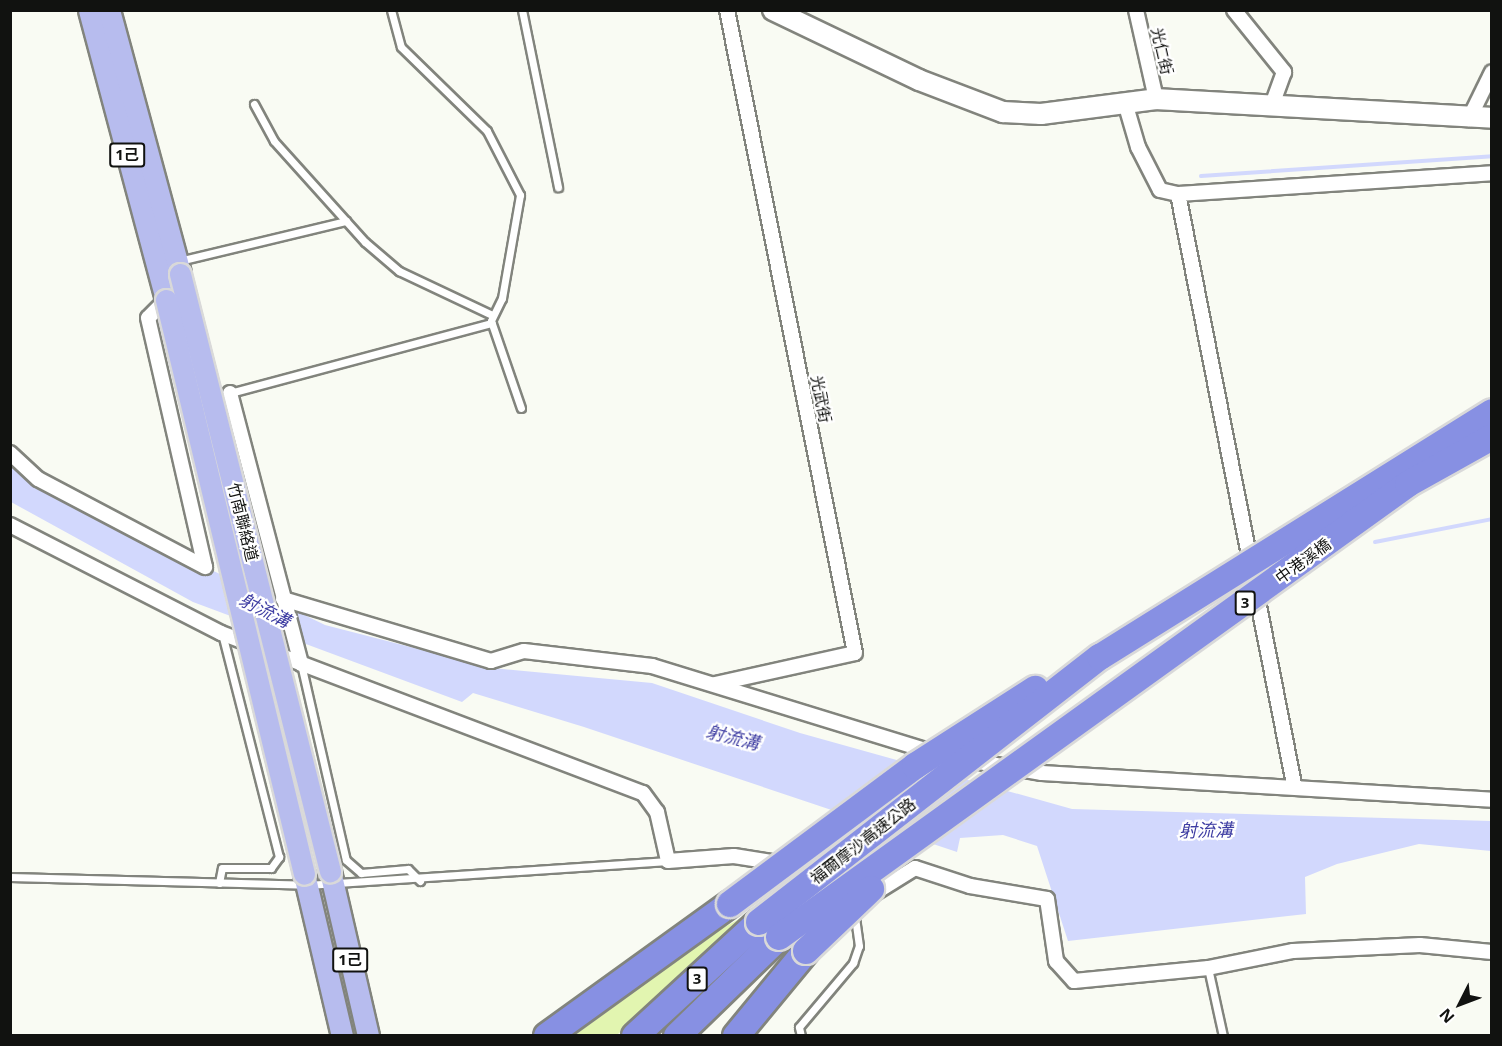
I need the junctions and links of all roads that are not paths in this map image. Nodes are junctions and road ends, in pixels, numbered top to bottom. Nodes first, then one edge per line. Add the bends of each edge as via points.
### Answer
1 (89, 10) edge
2 (109, 10) edge
3 (391, 10) edge
4 (522, 10) edge
5 (727, 10) edge
6 (773, 10) edge
7 (1136, 10) edge
8 (1234, 10) edge
9 (1491, 72) edge
10 (1156, 99) junction
11 (254, 104) dead end
12 (1126, 106) junction
13 (1271, 107) junction
14 (1491, 118) edge
15 (1469, 119) junction
16 (1491, 173) edge
17 (558, 187) dead end
18 (1178, 194) junction
19 (149, 196) junction
20 (346, 221) junction
21 (179, 268) junction
22 (166, 300) junction
23 (492, 315) junction
24 (492, 323) junction
25 (230, 393) joint
26 (521, 408) dead end
27 (1491, 412) edge
28 (1491, 437) edge
29 (10, 453) edge
30 (10, 525) edge
31 (283, 599) junction
32 (222, 633) junction
33 (1100, 657) junction
34 (301, 664) junction
35 (714, 684) junction
36 (1004, 779) junction
37 (1294, 784) junction
38 (1491, 801) edge
39 (668, 861) junction
40 (10, 877) edge
41 (331, 877) junction
42 (305, 879) junction
43 (420, 881) junction
44 (219, 883) junction
45 (852, 907) junction
46 (1491, 952) edge
47 (1208, 968) junction
48 (342, 1035) edge
49 (368, 1035) edge
50 (547, 1035) edge
51 (635, 1035) edge
52 (677, 1035) edge
53 (736, 1035) edge
54 (801, 1035) edge
55 (1223, 1035) edge

1 - 19 main road, 竹南聯絡道 / 1己
2 - 19 main road, 竹南聯絡道 / 1己
3 - 23 lane via 401,47 487,131 520,195 502,298
4 - 17 lane
5 - 35 street, 光武街 via 855,652
6 - 12 street via 919,80 1003,112
7 - 10 street, 光仁街
8 - 13 street via 1284,72
9 - 15 street
10 - 12 street
10 - 13 street
11 - 20 lane via 274,141
12 - 18 street via 1138,147 1160,190
13 - 15 street
14 - 15 street
16 - 18 street
18 - 37 street
19 - 21 main road, 竹南聯絡道 / 1己
19 - 22 main road, 竹南聯絡道 / 1己
20 - 21 lane
20 - 23 lane via 399,271
21 - 41 main road, 竹南聯絡道 / 1己, bridge
22 - 29 street via 148,318 205,567 38,479
22 - 42 main road, 竹南聯絡道 / 1己, bridge
23 - 24 lane
24 - 25 lane
24 - 26 lane
25 - 31 street
27 - 33 highway, 中港溪橋 / 3, bridge
28 - 36 highway, 中港溪橋 / 3, bridge via 1408,484
30 - 32 street
31 - 34 street
31 - 35 street via 491,661 524,651 652,666
32 - 34 street
32 - 44 lane via 279,857 271,868 222,868
33 - 50 highway, bridge via 1058,674 915,766
33 - 51 highway, 福爾摩沙高速公路 / 3, bridge via 759,922
34 - 39 street via 643,793 657,812
34 - 43 lane via 346,860 360,873 408,869
35 - 37 street via 904,746 984,763 1042,773
36 - 52 highway, 福爾摩沙高速公路 / 3, bridge via 779,938
36 - 53 highway, bridge via 900,863 806,951
37 - 38 street
39 - 43 lane
39 - 45 street via 734,856 785,864
40 - 44 lane
41 - 42 lane
41 - 43 lane
41 - 49 main road, 竹南聯絡道 / 1己
42 - 44 lane
42 - 48 main road, 竹南聯絡道 / 1己
45 - 47 street via 915,868 970,886 1047,899 1056,961 1074,981
45 - 54 lane via 859,946 853,963 799,1027
46 - 47 street via 1420,945 1293,951
47 - 55 lane

